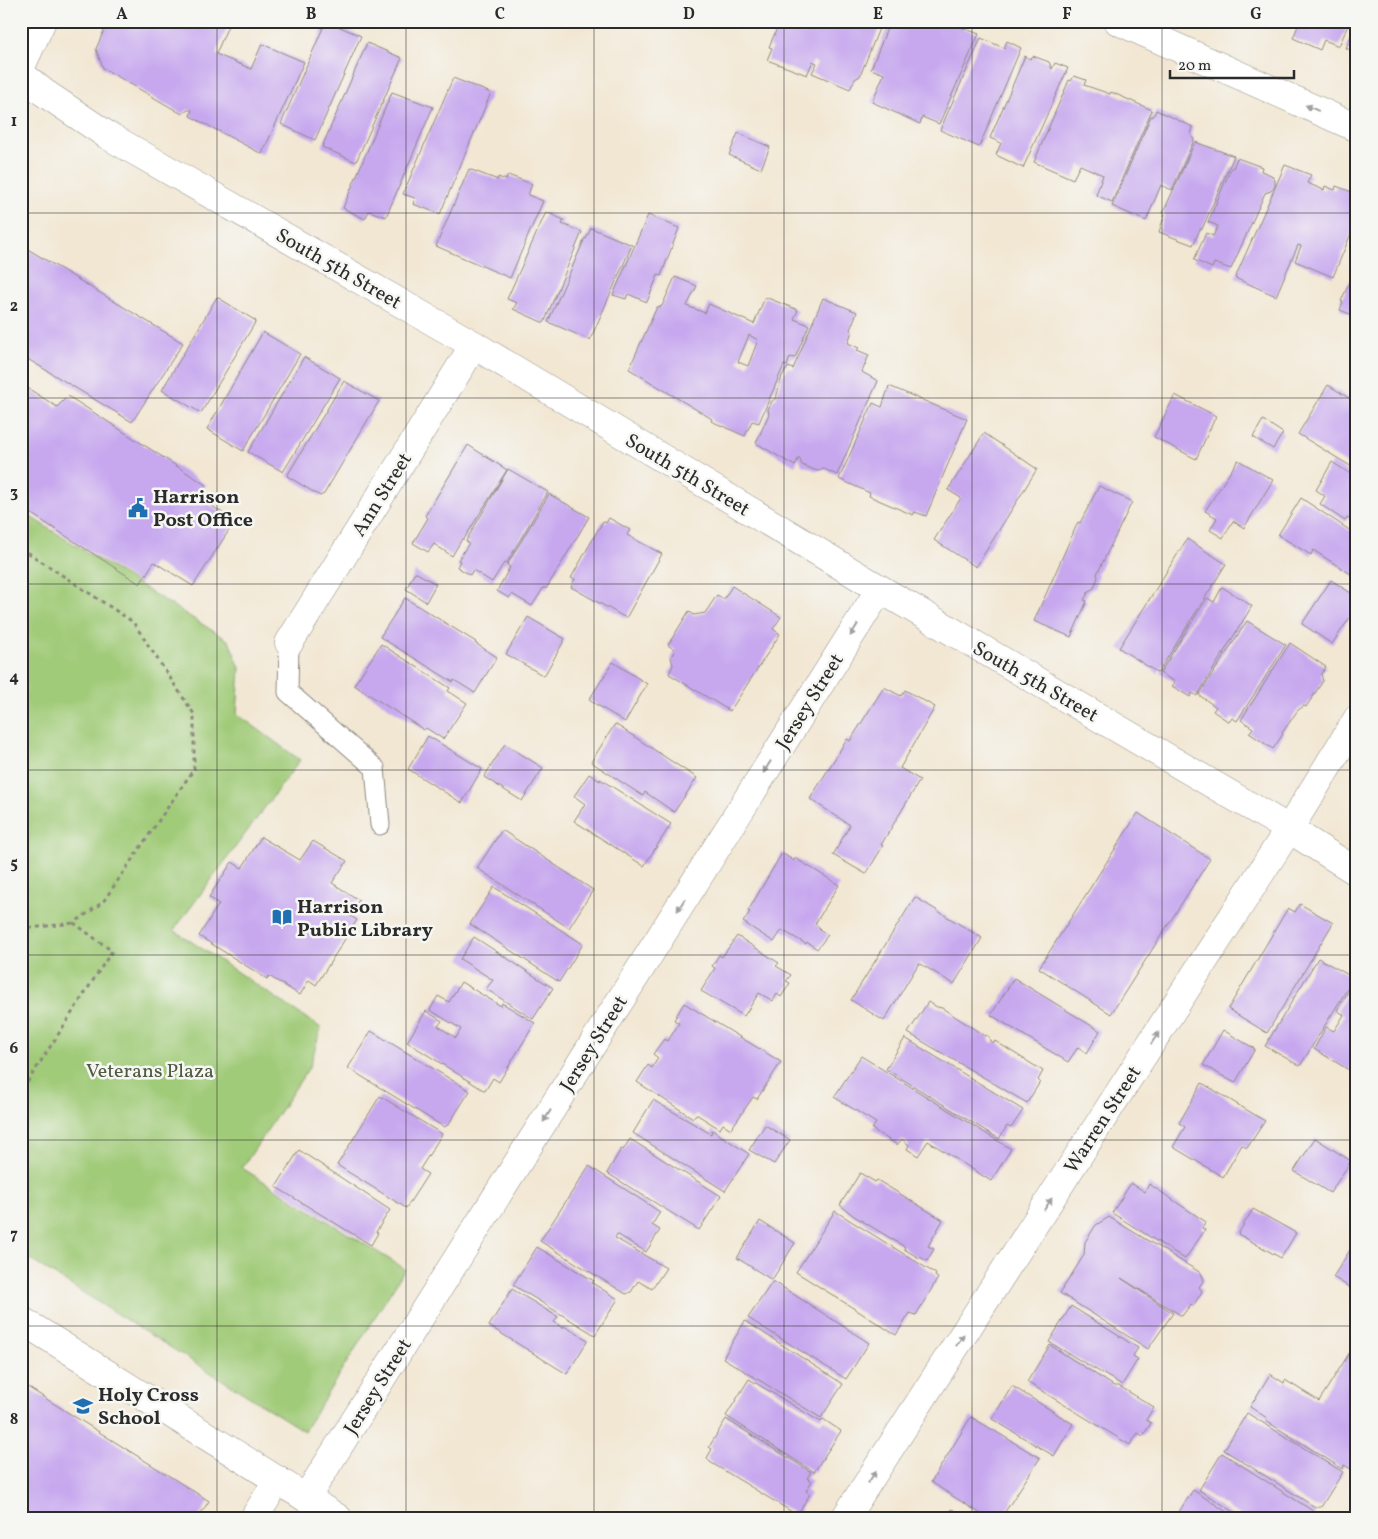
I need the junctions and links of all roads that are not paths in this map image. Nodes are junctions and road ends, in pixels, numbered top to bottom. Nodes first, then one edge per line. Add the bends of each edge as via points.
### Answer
1 (42, 21) edge
2 (1118, 21) edge
3 (21, 67) edge
4 (21, 74) edge
5 (1357, 128) edge
6 (474, 345) junction
7 (880, 589) junction
8 (289, 643) joint
9 (1357, 719) edge
10 (380, 825) dead end
11 (1289, 829) junction
12 (1357, 872) edge
13 (21, 1320) edge
14 (278, 1480) junction
15 (306, 1498) junction
16 (254, 1518) edge
17 (338, 1518) edge
18 (845, 1518) edge

1 - 3 street
5 -> 2 street
4 - 6 street, South 5th Street via 107,135
6 - 7 street, South 5th Street
6 - 8 street, Ann Street
7 - 11 street, South 5th Street
7 -> 15 street, Jersey Street
8 - 10 lane via 288,692 375,768
9 - 11 street, Warren Street
11 - 12 street, South 5th Street
18 -> 11 street, Warren Street
13 - 14 street
14 - 15 street
14 - 16 street
15 - 17 street

